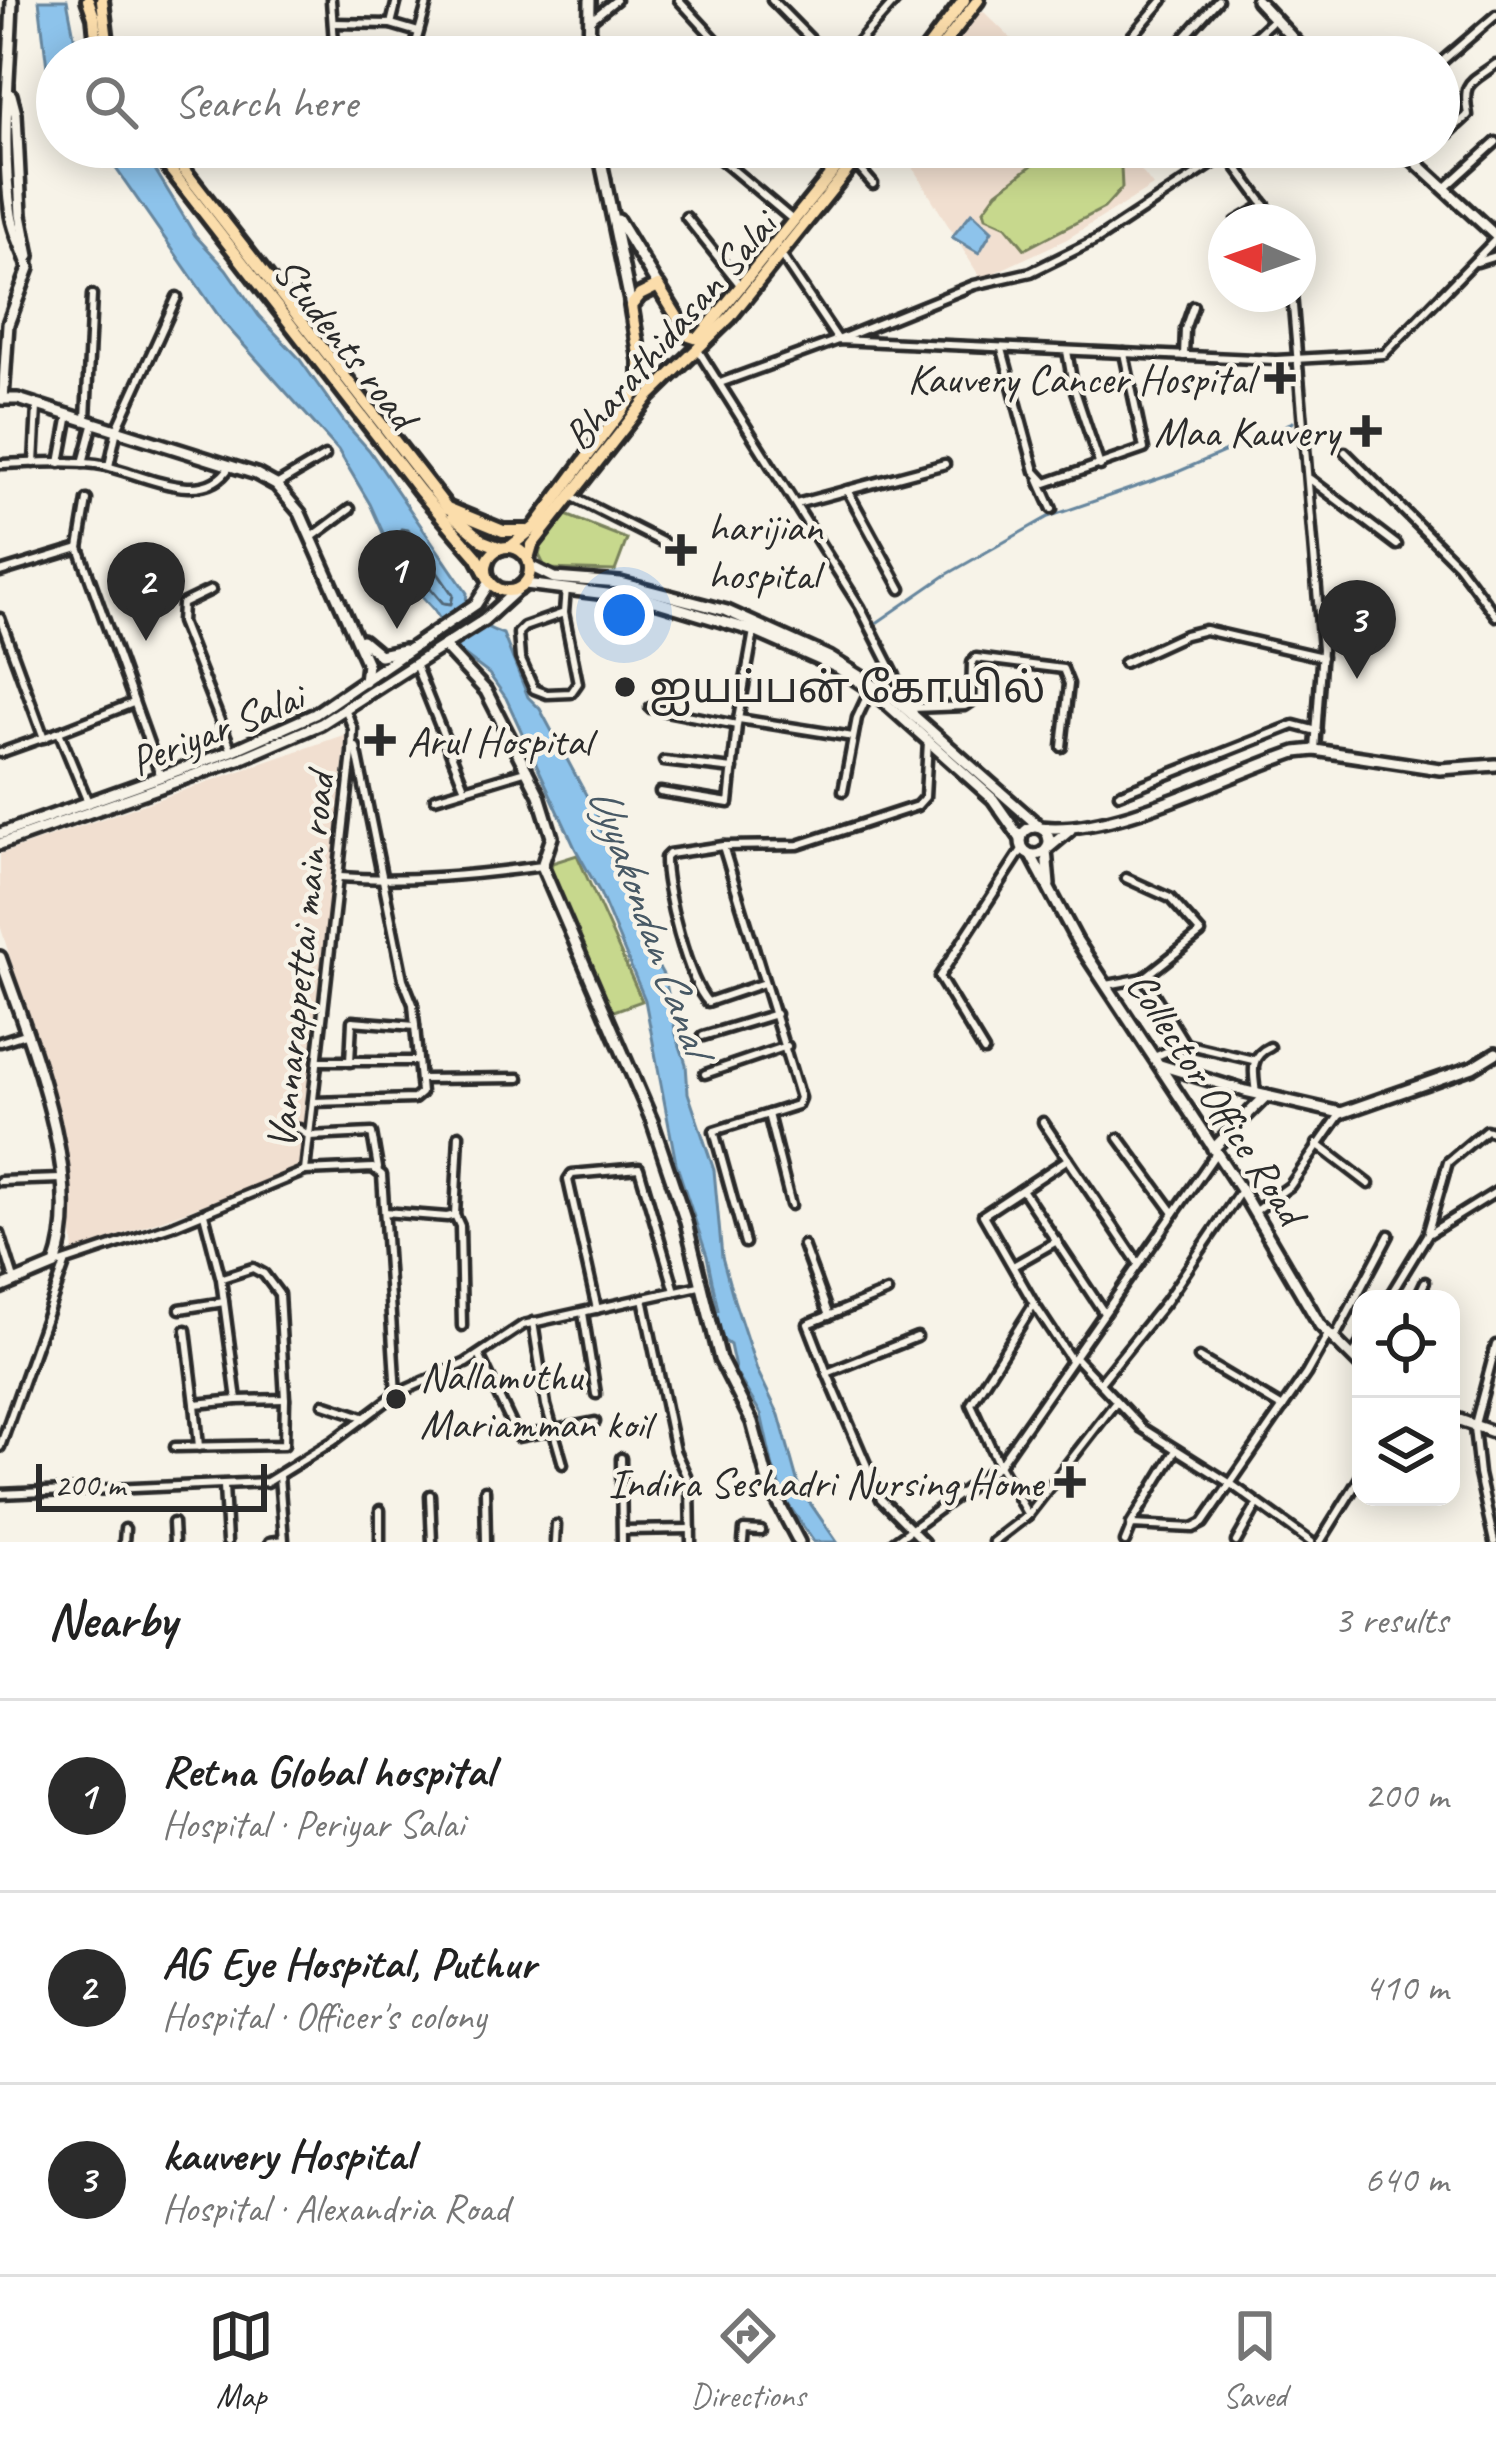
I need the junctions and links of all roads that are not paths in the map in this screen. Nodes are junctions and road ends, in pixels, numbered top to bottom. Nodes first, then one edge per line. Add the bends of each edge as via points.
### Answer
1 (12, 0) edge
2 (88, 0) edge
3 (102, 0) edge
4 (331, 0) edge
5 (397, 0) edge
6 (428, 0) edge
7 (590, 0) edge
8 (616, 0) edge
9 (679, 0) edge
10 (772, 0) edge
11 (896, 0) edge
12 (964, 0) edge
13 (978, 0) edge
14 (1163, 0) edge
15 (1218, 0) edge
16 (1257, 0) edge
17 (1496, 15) edge
18 (957, 18) junction
19 (1274, 19) junction
20 (589, 21) junction
21 (333, 23) junction
22 (391, 24) junction
23 (418, 32) junction
24 (94, 36) edge
25 (106, 36) edge
26 (334, 36) edge
27 (417, 36) edge
28 (590, 36) edge
29 (712, 36) edge
30 (807, 36) edge
31 (864, 36) edge
32 (940, 36) edge
33 (946, 36) edge
34 (1132, 36) edge
35 (1186, 36) edge
36 (1256, 36) edge
37 (1290, 36) edge
38 (1460, 46) edge
39 (1496, 64) edge
40 (9, 88) junction
41 (3, 106) edge
42 (1460, 122) edge
43 (1496, 142) edge
44 (170, 168) edge
45 (182, 168) edge
46 (603, 168) edge
47 (731, 168) edge
48 (836, 168) edge
49 (849, 168) edge
50 (859, 168) edge
51 (1208, 168) edge
52 (1238, 168) edge
53 (1421, 168) edge
54 (873, 184) dead end
55 (1444, 189) junction
56 (1264, 204) edge
57 (615, 216) junction
58 (686, 217) dead end
59 (794, 221) junction
60 (1496, 238) edge
61 (777, 250) junction
62 (1496, 256) edge
63 (1472, 264) junction
64 (29, 268) junction
65 (658, 286) junction
66 (741, 286) junction
67 (92, 296) dead end
68 (176, 297) dead end
69 (1193, 305) dead end
70 (631, 306) junction
71 (1294, 312) edge
72 (4, 324) edge
73 (838, 340) junction
74 (3, 347) edge
75 (1002, 349) junction
76 (698, 350) junction
77 (1067, 352) junction
78 (1124, 353) junction
79 (1184, 356) junction
80 (1299, 358) junction
81 (2, 372) edge
82 (720, 383) junction
83 (645, 391) junction
84 (2, 399) edge
85 (38, 405) junction
86 (69, 414) junction
87 (90, 421) junction
88 (117, 429) junction
89 (1345, 452) dead end
90 (325, 456) dead end
91 (83, 463) junction
92 (0, 464) edge
93 (34, 464) junction
94 (60, 464) junction
95 (945, 464) dead end
96 (230, 466) junction
97 (1100, 466) junction
98 (109, 467) junction
99 (1310, 478) junction
100 (1040, 480) junction
101 (276, 485) junction
102 (847, 490) junction
103 (570, 495) junction
104 (87, 500) dead end
105 (796, 504) junction
106 (447, 508) junction
107 (350, 509) dead end
108 (1052, 509) dead end
109 (535, 527) junction
110 (311, 538) junction
111 (1397, 544) dead end
112 (672, 547) dead end
113 (79, 548) junction
114 (505, 548) junction
115 (531, 566) junction
116 (0, 572) edge
117 (489, 579) junction
118 (521, 586) junction
119 (566, 588) junction
120 (211, 590) dead end
121 (901, 590) dead end
122 (564, 613) junction
123 (1496, 616) edge
124 (0, 618) edge
125 (754, 631) junction
126 (355, 632) junction
127 (415, 646) junction
128 (444, 646) junction
129 (1322, 657) junction
130 (1124, 663) dead end
131 (415, 664) junction
132 (364, 682) junction
133 (872, 686) junction
134 (133, 704) junction
135 (345, 708) junction
136 (650, 708) dead end
137 (912, 708) junction
138 (918, 721) junction
139 (738, 722) junction
140 (352, 729) junction
141 (1317, 730) junction
142 (59, 732) junction
143 (853, 737) junction
144 (44, 738) junction
145 (929, 742) junction
146 (1062, 747) dead end
147 (1315, 750) junction
148 (232, 751) junction
149 (0, 753) edge
150 (664, 761) dead end
151 (1496, 765) edge
152 (734, 769) junction
153 (528, 770) junction
154 (162, 781) junction
155 (465, 788) junction
156 (843, 791) dead end
157 (660, 793) dead end
158 (1119, 794) dead end
159 (436, 798) dead end
160 (1002, 800) junction
161 (88, 802) junction
162 (1040, 826) junction
163 (1070, 830) junction
164 (0, 834) edge
165 (0, 844) edge
166 (723, 846) junction
167 (1025, 847) junction
168 (1046, 850) junction
169 (542, 866) junction
170 (340, 877) junction
171 (1126, 878) dead end
172 (382, 880) junction
173 (1049, 885) junction
174 (0, 957) edge
175 (1144, 979) junction
176 (764, 983) junction
177 (1107, 985) junction
178 (776, 1014) junction
179 (416, 1026) junction
180 (27, 1034) junction
181 (703, 1036) dead end
182 (0, 1042) edge
183 (1185, 1044) junction
184 (787, 1046) junction
185 (1270, 1047) dead end
186 (984, 1051) dead end
187 (1496, 1053) edge
188 (318, 1060) junction
189 (1253, 1060) junction
190 (417, 1061) junction
191 (1157, 1061) junction
192 (350, 1062) junction
193 (705, 1073) dead end
194 (420, 1078) junction
195 (518, 1078) dead end
196 (1261, 1095) junction
197 (314, 1102) junction
198 (1341, 1113) junction
199 (768, 1114) junction
200 (1043, 1122) dead end
201 (299, 1130) dead end
202 (1496, 1133) edge
203 (459, 1135) dead end
204 (309, 1136) junction
205 (1119, 1138) dead end
206 (1318, 1144) junction
207 (1214, 1151) junction
208 (1069, 1159) junction
209 (379, 1170) junction
210 (305, 1171) junction
211 (61, 1179) junction
212 (0, 1180) edge
213 (1370, 1184) dead end
214 (1241, 1190) junction
215 (1023, 1191) junction
216 (1496, 1192) edge
217 (791, 1205) dead end
218 (385, 1212) junction
219 (1254, 1212) junction
220 (204, 1214) junction
221 (1174, 1214) junction
222 (454, 1215) junction
223 (0, 1234) edge
224 (1388, 1235) dead end
225 (1427, 1235) junction
226 (1057, 1241) junction
227 (745, 1243) dead end
228 (803, 1246) dead end
229 (1138, 1263) junction
230 (60, 1264) junction
231 (1013, 1266) junction
232 (221, 1279) junction
233 (15, 1282) junction
234 (1425, 1282) dead end
235 (699, 1286) junction
236 (0, 1288) edge
237 (1393, 1290) edge
238 (1421, 1290) edge
239 (675, 1291) junction
240 (887, 1292) dead end
241 (643, 1298) junction
242 (224, 1302) junction
243 (1034, 1304) junction
244 (597, 1309) junction
245 (181, 1310) dead end
246 (584, 1313) junction
247 (1104, 1313) junction
248 (829, 1316) junction
249 (533, 1322) junction
250 (462, 1326) dead end
251 (185, 1330) dead end
252 (1331, 1336) junction
253 (917, 1337) dead end
254 (1496, 1345) edge
255 (479, 1355) junction
256 (1352, 1356) edge
257 (1073, 1358) junction
258 (1198, 1358) dead end
259 (827, 1373) junction
260 (1100, 1383) junction
261 (396, 1394) junction
262 (596, 1394) dead end
263 (285, 1399) junction
264 (237, 1400) junction
265 (1115, 1403) junction
266 (195, 1404) junction
267 (324, 1404) dead end
268 (1283, 1408) junction
269 (363, 1417) junction
270 (1460, 1421) edge
271 (595, 1422) dead end
272 (1474, 1428) junction
273 (1496, 1432) edge
274 (553, 1433) junction
275 (1, 1440) edge
276 (199, 1447) junction
277 (175, 1448) dead end
278 (1176, 1450) junction
279 (621, 1458) dead end
280 (563, 1464) dead end
281 (998, 1466) junction
282 (279, 1476) junction
283 (1231, 1484) junction
284 (224, 1486) junction
285 (1352, 1489) edge
286 (485, 1490) dead end
287 (0, 1494) edge
288 (430, 1495) dead end
289 (1258, 1505) junction
290 (380, 1510) dead end
291 (1028, 1515) junction
292 (173, 1522) dead end
293 (556, 1525) dead end
294 (692, 1528) junction
295 (1129, 1528) junction
296 (125, 1529) dead end
297 (912, 1529) junction
298 (624, 1530) junction
299 (761, 1531) dead end
300 (124, 1542) edge
301 (174, 1542) edge
302 (227, 1542) edge
303 (270, 1542) edge
304 (380, 1542) edge
305 (432, 1542) edge
306 (486, 1542) edge
307 (555, 1542) edge
308 (622, 1542) edge
309 (691, 1542) edge
310 (743, 1542) edge
311 (799, 1542) edge
312 (894, 1542) edge
313 (925, 1542) edge
314 (993, 1542) edge
315 (1125, 1542) edge
316 (1236, 1542) edge
317 (1315, 1542) edge
318 (1494, 1542) edge

1 - 40 main road
2 - 24 main road
3 - 25 main road
4 - 21 street
5 - 22 street
6 - 23 street
7 - 20 main road
8 - 20 street
9 - 29 street
10 - 30 street
11 - 31 street
12 - 18 main road
13 - 18 main road
14 - 34 street
15 - 35 street
16 - 19 main road
17 - 38 street
18 - 32 main road
18 - 33 main road
19 - 36 street
19 - 37 main road
20 - 28 main road
21 - 22 street
21 - 26 street
22 - 23 street
23 - 27 street
39 - 42 street via 1466,86 1468,115
40 - 41 main road
40 - 64 main road
41 - 64 main road via 11,217
43 - 55 street
44 - 117 main road, Students road
45 - 106 main road
46 - 57 main road
47 - 59 street
48 - 59 main road, Bharathidasan Salai
49 - 61 main road, Bharathidasan Salai
50 - 54 street
51 - 73 street via 1031,272 974,285
52 - 56 street
53 - 55 main road
55 - 60 main road
57 - 65 main road
57 - 70 main road
58 - 66 street
59 - 61 main road, Bharathidasan Salai
60 - 63 street
61 - 66 main road, Bharathidasan Salai
61 - 73 street
61 - 76 main road, Bharathidasan Salai
62 - 63 street
63 - 80 street via 1384,355
64 - 72 main road
65 - 66 main road, Bharathidasan Salai via 693,339
65 - 70 main road, Bharathidasan Salai
67 - 87 street
68 - 88 street
69 - 79 street
70 - 83 main road, Bharathidasan Salai
71 - 80 street
72 - 74 main road
73 - 75 street
73 - 82 street
74 - 81 main road
75 - 77 street
75 - 100 street
76 - 82 street
76 - 83 main road, Bharathidasan Salai
77 - 78 street
77 - 97 street
78 - 79 street
78 - 97 street via 1146,443 1139,454
79 - 80 street
80 - 99 street
81 - 84 main road
82 - 105 street
83 - 103 main road, Bharathidasan Salai
83 - 109 main road, Bharathidasan Salai
84 - 85 main road
85 - 86 main road
85 - 93 street
86 - 87 main road
86 - 94 street
87 - 88 main road
87 - 91 street
88 - 96 main road
88 - 98 street
89 - 123 street
90 - 101 street
91 - 94 street
91 - 98 street
92 - 93 street
93 - 94 street
95 - 102 street
96 - 98 street via 196,487
96 - 101 main road
97 - 100 street
99 - 111 street
99 - 129 street
100 - 108 street
101 - 110 main road
102 - 105 street
102 - 121 street
103 - 112 street
103 - 115 main road, Bharathidasan Salai via 532,545
104 - 113 street
105 - 137 street
106 - 109 main road via 513,534
106 - 114 main road
107 - 110 street
109 - 114 main road, Bharathidasan Salai
110 - 126 main road
113 - 116 street
113 - 134 street
114 - 115 main road
114 - 117 main road via 487,562
115 - 118 main road
115 - 133 main road via 554,578 620,583 727,611 830,657
117 - 118 main road via 506,591
117 - 127 main road, Periyar Salai via 476,604
118 - 119 main road
118 - 128 main road
119 - 122 street
119 - 125 main road via 649,599
120 - 148 street via 182,604 181,622
122 - 122 street via 518,633 520,658 539,692 577,688
124 - 144 street
125 - 133 main road
125 - 139 street
126 - 127 main road via 380,655
126 - 132 main road via 369,669
127 - 132 main road, Periyar Salai
128 - 131 main road, Periyar Salai
128 - 153 main road via 486,692
129 - 130 street via 1205,630
129 - 141 street
131 - 135 main road, Periyar Salai
131 - 155 street
132 - 148 main road, Periyar Salai via 316,714
133 - 138 main road
133 - 143 street
133 - 145 main road
134 - 142 street
134 - 154 street
135 - 140 street, Vannarappettai main road
135 - 154 main road, Periyar Salai via 280,743
136 - 139 street
137 - 138 street
137 - 146 street via 971,702 976,658 1063,669 1069,684
138 - 145 street
138 - 160 main road
139 - 143 street
139 - 152 street
140 - 170 street, Vannarappettai main road
140 - 172 street
141 - 147 street
141 - 158 street via 1294,725
142 - 144 street
142 - 161 street
143 - 156 street
144 - 149 street
145 - 160 main road
145 - 166 street via 926,797 917,806 798,845
147 - 151 main road via 1440,770
147 - 163 main road
148 - 154 main road, Periyar Salai
150 - 152 street
152 - 157 street via 729,802
153 - 155 street
153 - 169 main road via 552,837
154 - 161 main road, Periyar Salai
154 - 165 main road, Periyar Salai
155 - 159 street
160 - 162 main road
160 - 167 main road, Collector Office Road
161 - 164 main road, Periyar Salai
162 - 163 main road
162 - 167 main road via 1029,827
162 - 168 main road via 1050,839
163 - 168 main road
166 - 176 street
166 - 176 street via 664,858 691,967 708,1001
167 - 168 main road
167 - 173 main road, Collector Office Road
167 - 186 street via 939,977
168 - 173 main road
169 - 172 street
169 - 235 main road via 652,1121
170 - 172 street
170 - 188 street, Vannarappettai main road
171 - 175 street via 1170,898 1201,934
172 - 179 street
173 - 177 main road, Collector Office Road
174 - 180 main road
175 - 177 street
175 - 183 street
176 - 178 street
177 - 191 main road, Collector Office Road
178 - 181 street
178 - 184 street
179 - 190 street
179 - 192 street via 352,1021
180 - 182 street
180 - 211 main road
183 - 189 street
183 - 191 street
184 - 193 street
184 - 199 street via 800,1102
185 - 189 street
187 - 198 main road
188 - 192 street
188 - 197 street, Vannarappettai main road
189 - 196 street
190 - 192 street
190 - 194 street
191 - 196 main road
191 - 207 main road, Collector Office Road
194 - 195 street
194 - 197 street via 414,1100
196 - 198 main road
196 - 207 main road
197 - 204 street, Vannarappettai main road
198 - 206 street
199 - 217 street
199 - 227 street via 714,1131
200 - 208 street
201 - 204 street
202 - 225 street via 1486,1130 1448,1162
203 - 222 street
204 - 209 street via 372,1133
204 - 210 street, Vannarappettai main road
205 - 221 street
206 - 213 street
206 - 219 street via 1290,1186
207 - 214 main road, Collector Office Road
207 - 221 street
208 - 215 street
208 - 229 street
209 - 210 street
209 - 218 street
210 - 220 street, Vannarappettai main road
211 - 212 street
211 - 230 main road
214 - 219 main road, Collector Office Road
214 - 260 street
215 - 226 street
215 - 231 street via 983,1215
216 - 225 street
218 - 222 street
218 - 261 street
219 - 252 main road, Collector Office Road
220 - 230 street, Vannarappettai main road
220 - 232 street
221 - 229 street
222 - 250 street
223 - 233 street
224 - 252 street
225 - 237 street
226 - 231 street
226 - 247 street
228 - 248 street
229 - 247 street
230 - 233 main road
230 - 275 street via 60,1287
231 - 243 street
232 - 242 street
232 - 263 street via 253,1268 278,1288
233 - 236 main road
234 - 238 street
235 - 239 street
235 - 311 main road via 769,1485
239 - 241 street
239 - 244 street via 639,1168 572,1174
240 - 248 street
241 - 244 street
241 - 294 street via 675,1451 690,1484
242 - 245 street
242 - 264 street
243 - 257 street
243 - 281 street via 971,1404
244 - 246 street
246 - 249 street
246 - 262 street
247 - 257 street
248 - 259 street via 808,1324
249 - 255 street
249 - 274 street
251 - 266 street
252 - 256 main road, Collector Office Road
252 - 268 street
253 - 259 street
254 - 272 street
255 - 261 street
255 - 274 street via 518,1437
257 - 260 street
257 - 281 street
258 - 268 street
259 - 297 street via 881,1498
260 - 265 street
261 - 269 street
263 - 264 street
263 - 276 street via 284,1445
264 - 266 street
265 - 278 street
265 - 291 street
266 - 276 street
267 - 269 street
268 - 283 street
269 - 282 street
270 - 272 main road
271 - 274 street
272 - 273 main road
272 - 318 street
274 - 280 street
276 - 277 street
278 - 283 street
278 - 295 street
279 - 298 street
281 - 291 street
281 - 297 street
282 - 284 street
282 - 303 street via 284,1540
283 - 289 street
283 - 295 street via 1198,1526
284 - 287 street
284 - 302 street
285 - 317 street
286 - 306 street
288 - 305 street
289 - 316 street
289 - 317 street
290 - 304 street
291 - 314 street
292 - 301 street
293 - 307 street
294 - 298 street
294 - 309 street
295 - 315 street
296 - 300 street
297 - 312 street
297 - 313 street
298 - 308 street
299 - 310 street via 744,1530

